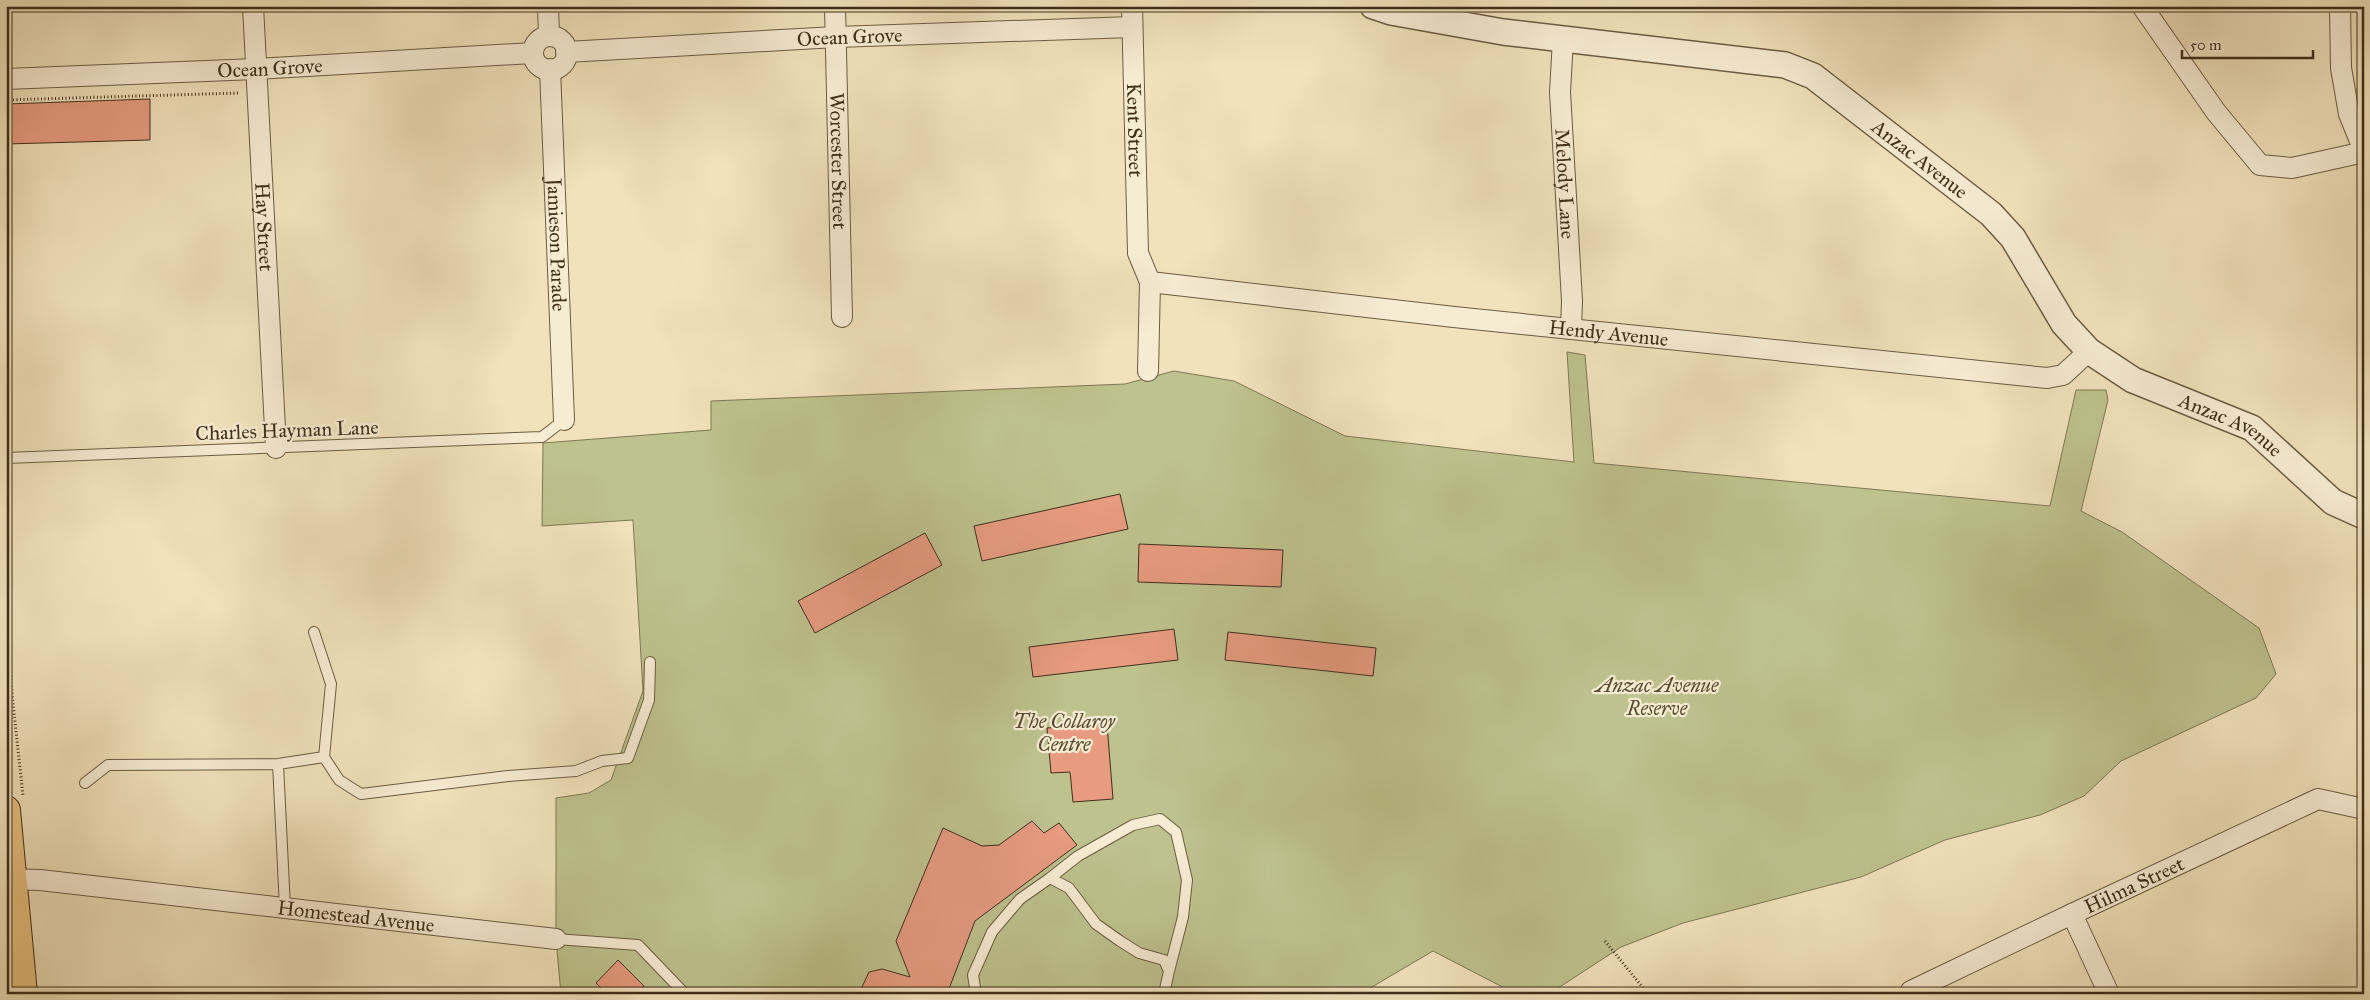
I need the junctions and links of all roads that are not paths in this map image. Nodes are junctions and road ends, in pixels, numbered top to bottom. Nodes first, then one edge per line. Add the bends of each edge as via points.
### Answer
1 (253, 6) edge
2 (548, 6) edge
3 (835, 6) edge
4 (1132, 6) edge
5 (1372, 6) edge
6 (2142, 6) edge
7 (2340, 6) edge
8 (1132, 27) junction
9 (549, 36) junction
10 (836, 37) junction
11 (1563, 39) junction
12 (566, 52) junction
13 (533, 53) junction
14 (256, 69) junction
15 (550, 69) junction
16 (6, 79) edge
17 (2364, 152) edge
18 (1150, 282) junction
19 (842, 317) dead end
20 (1570, 329) junction
21 (2089, 351) junction
22 (1148, 371) dead end
23 (564, 420) joint
24 (276, 448) junction
25 (6, 458) edge
26 (2364, 516) edge
27 (314, 632) dead end
28 (650, 662) dead end
29 (324, 757) junction
30 (278, 764) junction
31 (84, 783) dead end
32 (15, 804) edge
33 (2364, 809) edge
34 (1050, 878) junction
35 (10, 879) edge
36 (285, 908) junction
37 (2072, 914) junction
38 (556, 938) joint
39 (1169, 971) junction
40 (1907, 993) edge
41 (23, 994) edge
42 (685, 994) edge
43 (976, 994) edge
44 (1164, 994) edge
45 (2109, 994) edge

1 - 14 street, Hay Street
2 - 9 street
3 - 10 street, Worcester Street
4 - 8 street, Kent Street
5 - 11 street, Anzac Avenue via 1503,32
6 - 17 street via 2216,112 2260,165 2292,168
7 - 17 street via 2340,68 2349,114
8 - 10 street, Ocean Grove
8 - 18 street, Kent Street via 1138,253
9 - 12 street via 561,40
9 - 13 street via 537,41
10 - 12 street, Ocean Grove
10 - 19 street, Worcester Street
11 - 20 street, Melody Lane via 1560,92 1572,300
11 - 21 street, Anzac Avenue via 1785,65 1813,76 1991,214 2013,238 2064,324
12 - 15 street via 562,64
13 - 14 street, Ocean Grove
13 - 15 street via 538,65
14 - 16 street, Ocean Grove
14 - 24 street, Hay Street
15 - 23 street, Jamieson Parade
18 - 20 street, Hendy Avenue
18 - 22 street
20 - 21 street, Hendy Avenue via 2047,378 2062,375
21 - 26 street, Anzac Avenue via 2133,380 2252,428 2333,502
23 - 24 lane, Charles Hayman Lane via 542,437
24 - 25 lane, Charles Hayman Lane
27 - 29 lane via 331,684
28 - 29 lane via 649,700 628,758 602,761 576,771 361,794 339,780
29 - 30 lane
30 - 31 lane via 108,765
30 - 36 lane
32 - 35 highway
33 - 37 street, Hilma Street via 2318,799
34 - 39 lane via 1069,888 1096,924 1139,953 1164,960
34 - 39 lane via 1078,856 1133,825 1160,819 1176,832 1187,880 1183,917
34 - 43 lane via 1020,899 992,932 973,975
35 - 36 street, Homestead Avenue
35 - 41 highway
36 - 38 street, Homestead Avenue
37 - 40 street, Hilma Street
37 - 45 street
38 - 42 lane, Homestead Avenue via 638,944
39 - 44 lane

